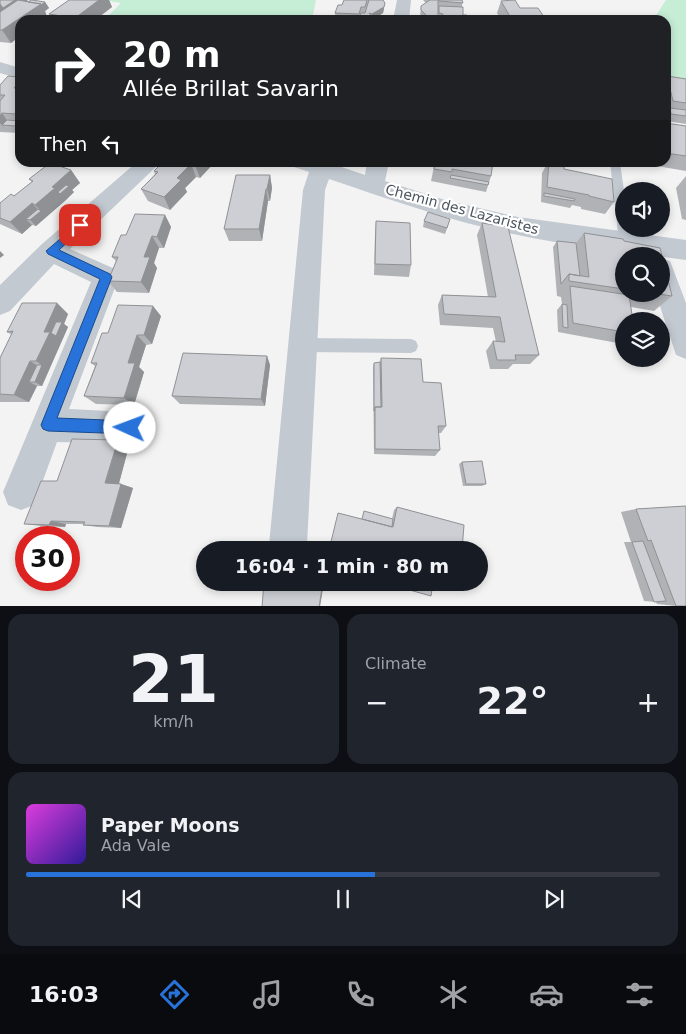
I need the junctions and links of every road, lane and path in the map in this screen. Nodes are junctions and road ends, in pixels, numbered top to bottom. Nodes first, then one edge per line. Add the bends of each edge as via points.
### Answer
1 (404, 0) edge
2 (402, 15) edge
3 (0, 67) edge
4 (15, 72) edge
5 (145, 167) edge
6 (311, 167) edge
7 (319, 167) edge
8 (616, 167) edge
9 (375, 174) edge
10 (625, 242) junction
11 (636, 247) edge
12 (686, 250) edge
13 (51, 251) junction
14 (670, 254) edge
15 (670, 293) edge
16 (0, 303) edge
17 (301, 345) junction
18 (411, 346) dead end
19 (686, 346) edge
20 (48, 425) junction
21 (130, 428) dead end
22 (21, 492) dead end
23 (288, 541) edge

1 - 2 street
3 - 4 street
5 - 13 street
6 - 17 street via 314,190
7 - 9 street, Chemin des Lazaristes
8 - 10 lane
9 - 10 street, Chemin des Lazaristes via 434,205 554,233
10 - 11 street, Chemin des Lazaristes
12 - 14 street, Chemin des Lazaristes
13 - 16 street
13 - 20 street via 106,277
15 - 19 street
17 - 18 lane
17 - 23 street
20 - 21 street
20 - 22 street

